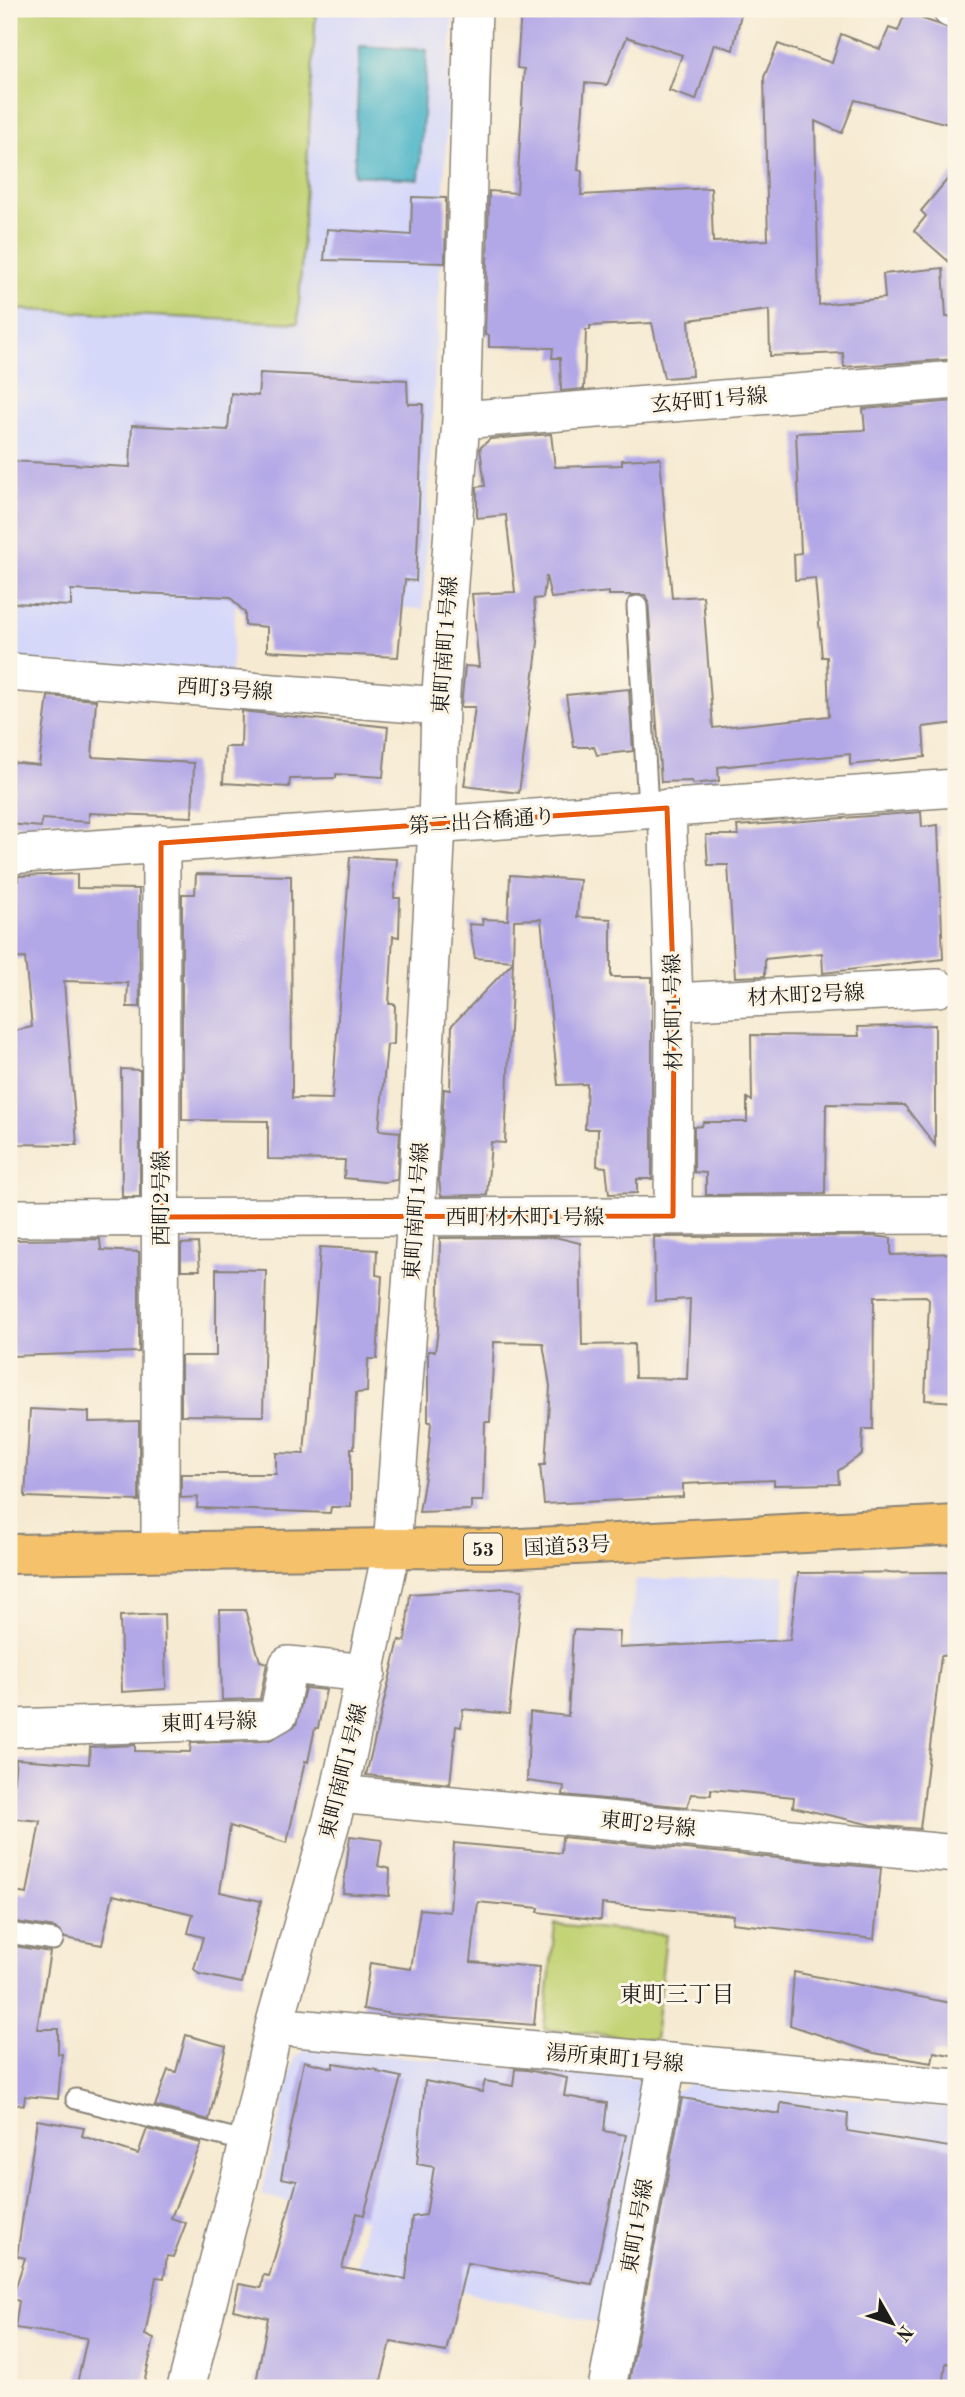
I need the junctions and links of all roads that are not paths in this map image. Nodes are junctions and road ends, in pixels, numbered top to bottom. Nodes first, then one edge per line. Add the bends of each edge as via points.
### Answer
1 (473, 9) edge
2 (956, 380) edge
3 (461, 420) junction
4 (637, 606) dead end
5 (9, 672) edge
6 (440, 706) junction
7 (956, 789) edge
8 (657, 809) junction
9 (437, 826) junction
10 (161, 843) junction
11 (9, 855) edge
12 (938, 988) dead end
13 (674, 1002) junction
14 (956, 1215) edge
15 (673, 1216) junction
16 (160, 1217) junction
17 (416, 1217) junction
18 (9, 1218) edge
19 (956, 1525) edge
20 (392, 1548) junction
21 (160, 1552) junction
22 (9, 1554) edge
23 (367, 1673) junction
24 (9, 1728) edge
25 (339, 1794) junction
26 (956, 1854) edge
27 (9, 1933) edge
28 (53, 1940) dead end
29 (274, 2026) junction
30 (667, 2063) junction
31 (956, 2088) edge
32 (76, 2099) dead end
33 (248, 2142) junction
34 (186, 2388) edge
35 (607, 2388) edge

1 - 3 street, 東町南町1号線
2 - 3 street, 玄好町1号線
3 - 6 street, 東町南町1号線
4 - 8 lane
5 - 6 street, 西町3号線
6 - 9 street, 東町南町1号線
7 - 8 street, 第二出合橋通り
8 - 9 street, 第二出合橋通り
8 - 13 street, 材木町1号線
9 - 10 street, 第二出合橋通り
9 - 17 street, 東町南町1号線
10 - 11 street, 第二出合橋通り
10 - 16 street, 西町2号線
12 - 13 street, 材木町2号線
13 - 15 street, 材木町1号線
14 - 15 street, 西町材木町1号線
15 - 17 street, 西町材木町1号線
16 - 17 street, 西町材木町1号線
16 - 18 street, 西町材木町1号線
16 - 21 street, 西町2号線
17 - 20 street, 東町南町1号線
19 - 20 highway, 国道53号 / 53 via 499,1549
20 - 21 highway, 国道53号 / 53
20 - 23 street, 東町南町1号線
21 - 22 highway, 国道53号 / 53
23 - 24 street, 東町4号線 via 288,1665 279,1713 267,1720
23 - 25 street, 東町南町1号線
25 - 26 street, 東町2号線
25 - 29 street, 東町南町1号線
27 - 28 lane
29 - 30 street, 湯所東町1号線
29 - 33 street, 東町南町1号線
30 - 31 street, 湯所東町1号線
30 - 35 street, 東町1号線
32 - 33 lane
33 - 34 street, 東町南町1号線

